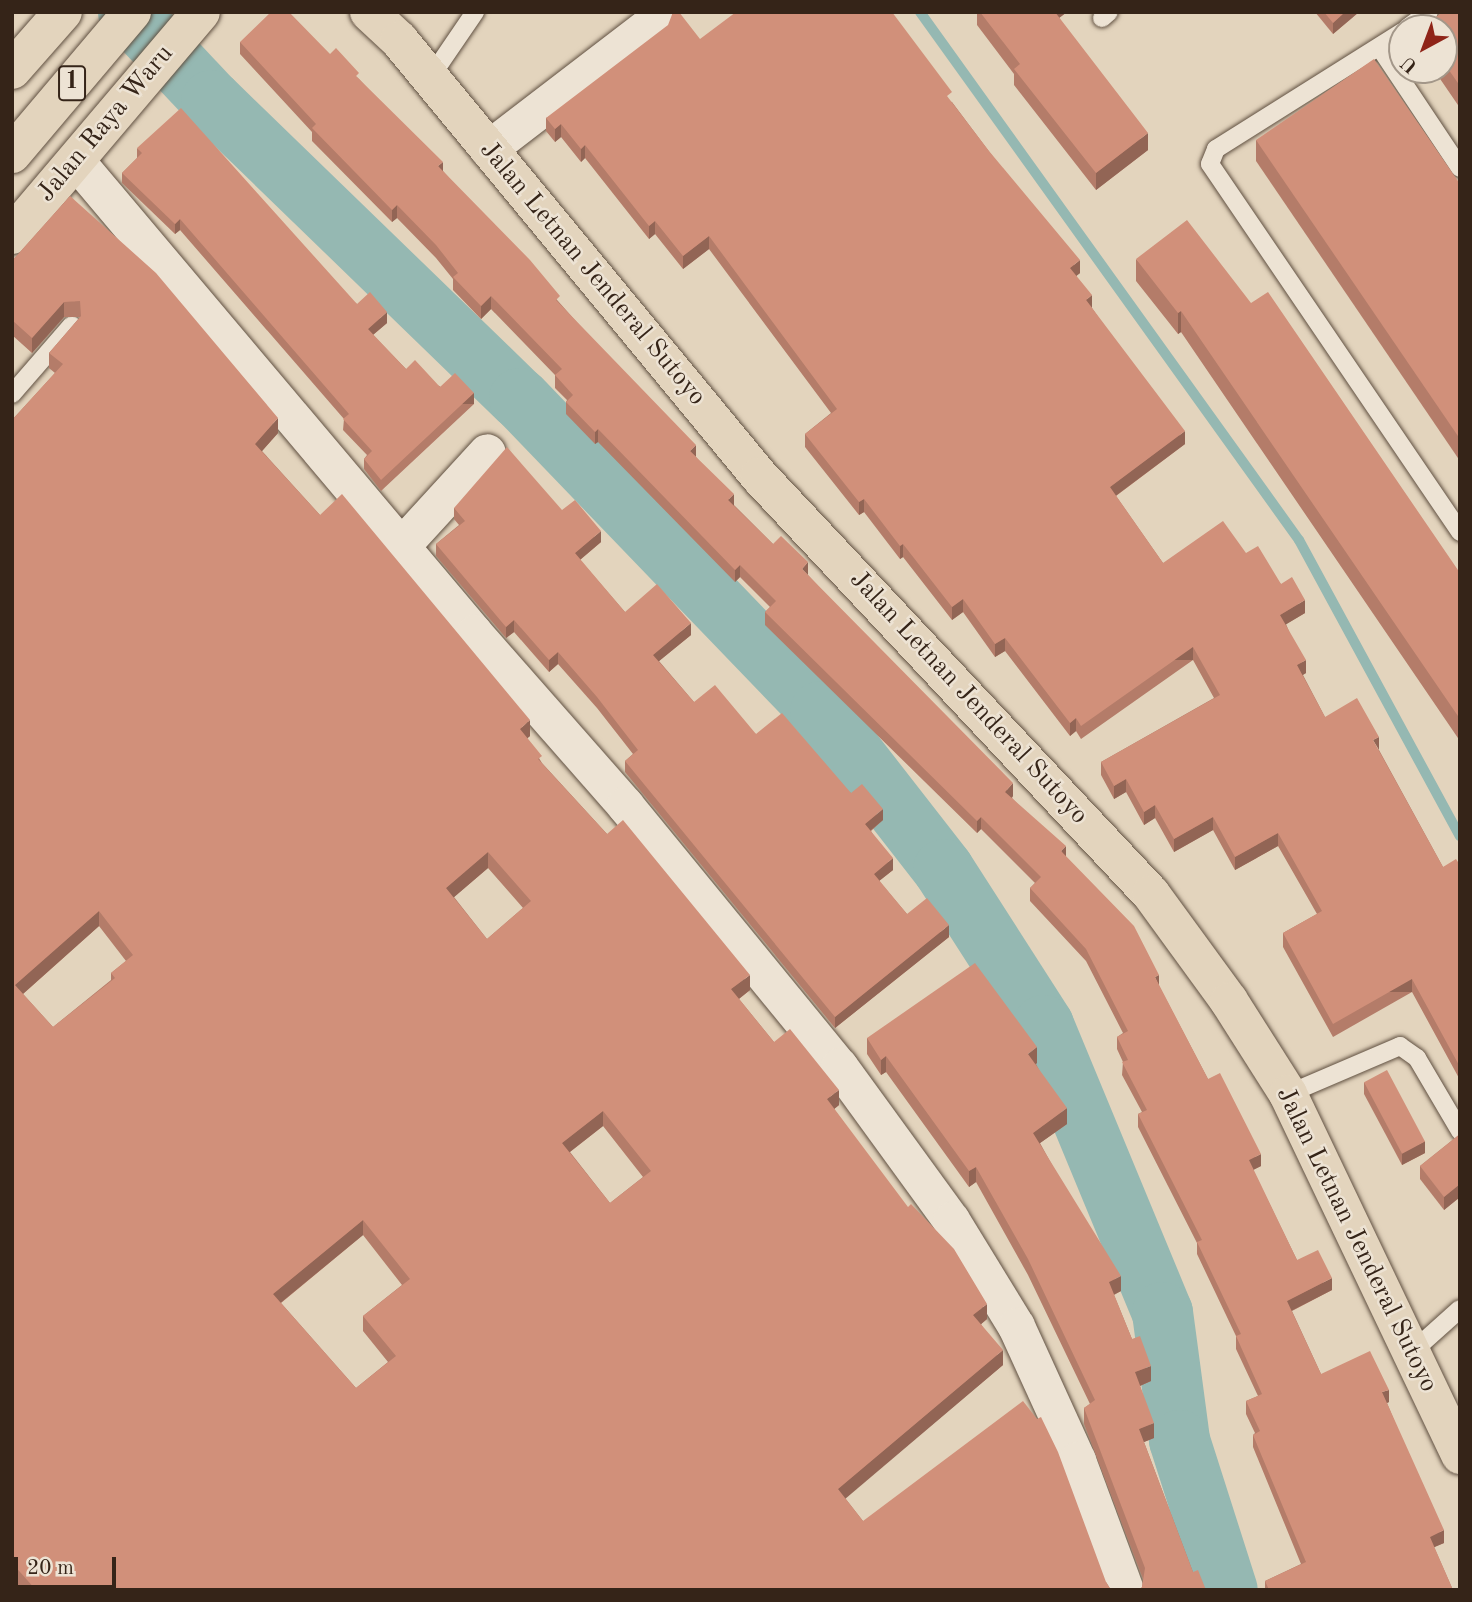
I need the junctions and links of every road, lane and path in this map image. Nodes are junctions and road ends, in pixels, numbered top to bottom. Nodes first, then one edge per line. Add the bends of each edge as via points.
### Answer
1 (63, 12) edge
2 (132, 12) edge
3 (201, 12) edge
4 (349, 12) edge
5 (369, 12) edge
6 (475, 12) edge
7 (654, 21) dead end
8 (389, 26) edge
9 (1388, 42) edge
10 (1380, 48) junction
11 (12, 70) edge
12 (430, 78) junction
13 (488, 149) junction
14 (12, 153) edge
15 (76, 161) junction
16 (1460, 168) edge
17 (12, 235) edge
18 (72, 324) edge
19 (12, 394) edge
20 (487, 452) dead end
21 (1460, 533) edge
22 (401, 545) junction
23 (1288, 1094) junction
24 (1460, 1131) edge
25 (1460, 1309) edge
26 (1412, 1352) junction
27 (1460, 1455) edge
28 (1125, 1590) edge

1 - 11 highway
2 - 14 highway, 1
3 - 15 highway, Jalan Raya Waru
4 - 8 highway
5 - 8 highway, Jalan Letnan Jenderal Sutoyo
6 - 12 lane
7 - 13 street
8 - 12 highway, Jalan Letnan Jenderal Sutoyo
9 - 10 lane
10 - 16 lane
10 - 21 lane via 1216,149 1210,164
12 - 13 highway, Jalan Letnan Jenderal Sutoyo
13 - 23 highway, Jalan Letnan Jenderal Sutoyo via 760,476 1151,894 1229,1001
15 - 17 highway, Jalan Raya Waru
15 - 22 street
18 - 19 lane
20 - 22 street
22 - 28 street via 625,804 805,1024 951,1220 1016,1326 1077,1460
23 - 24 lane via 1400,1046 1417,1058
23 - 26 highway, Jalan Letnan Jenderal Sutoyo
25 - 26 lane
26 - 27 highway, Jalan Letnan Jenderal Sutoyo

